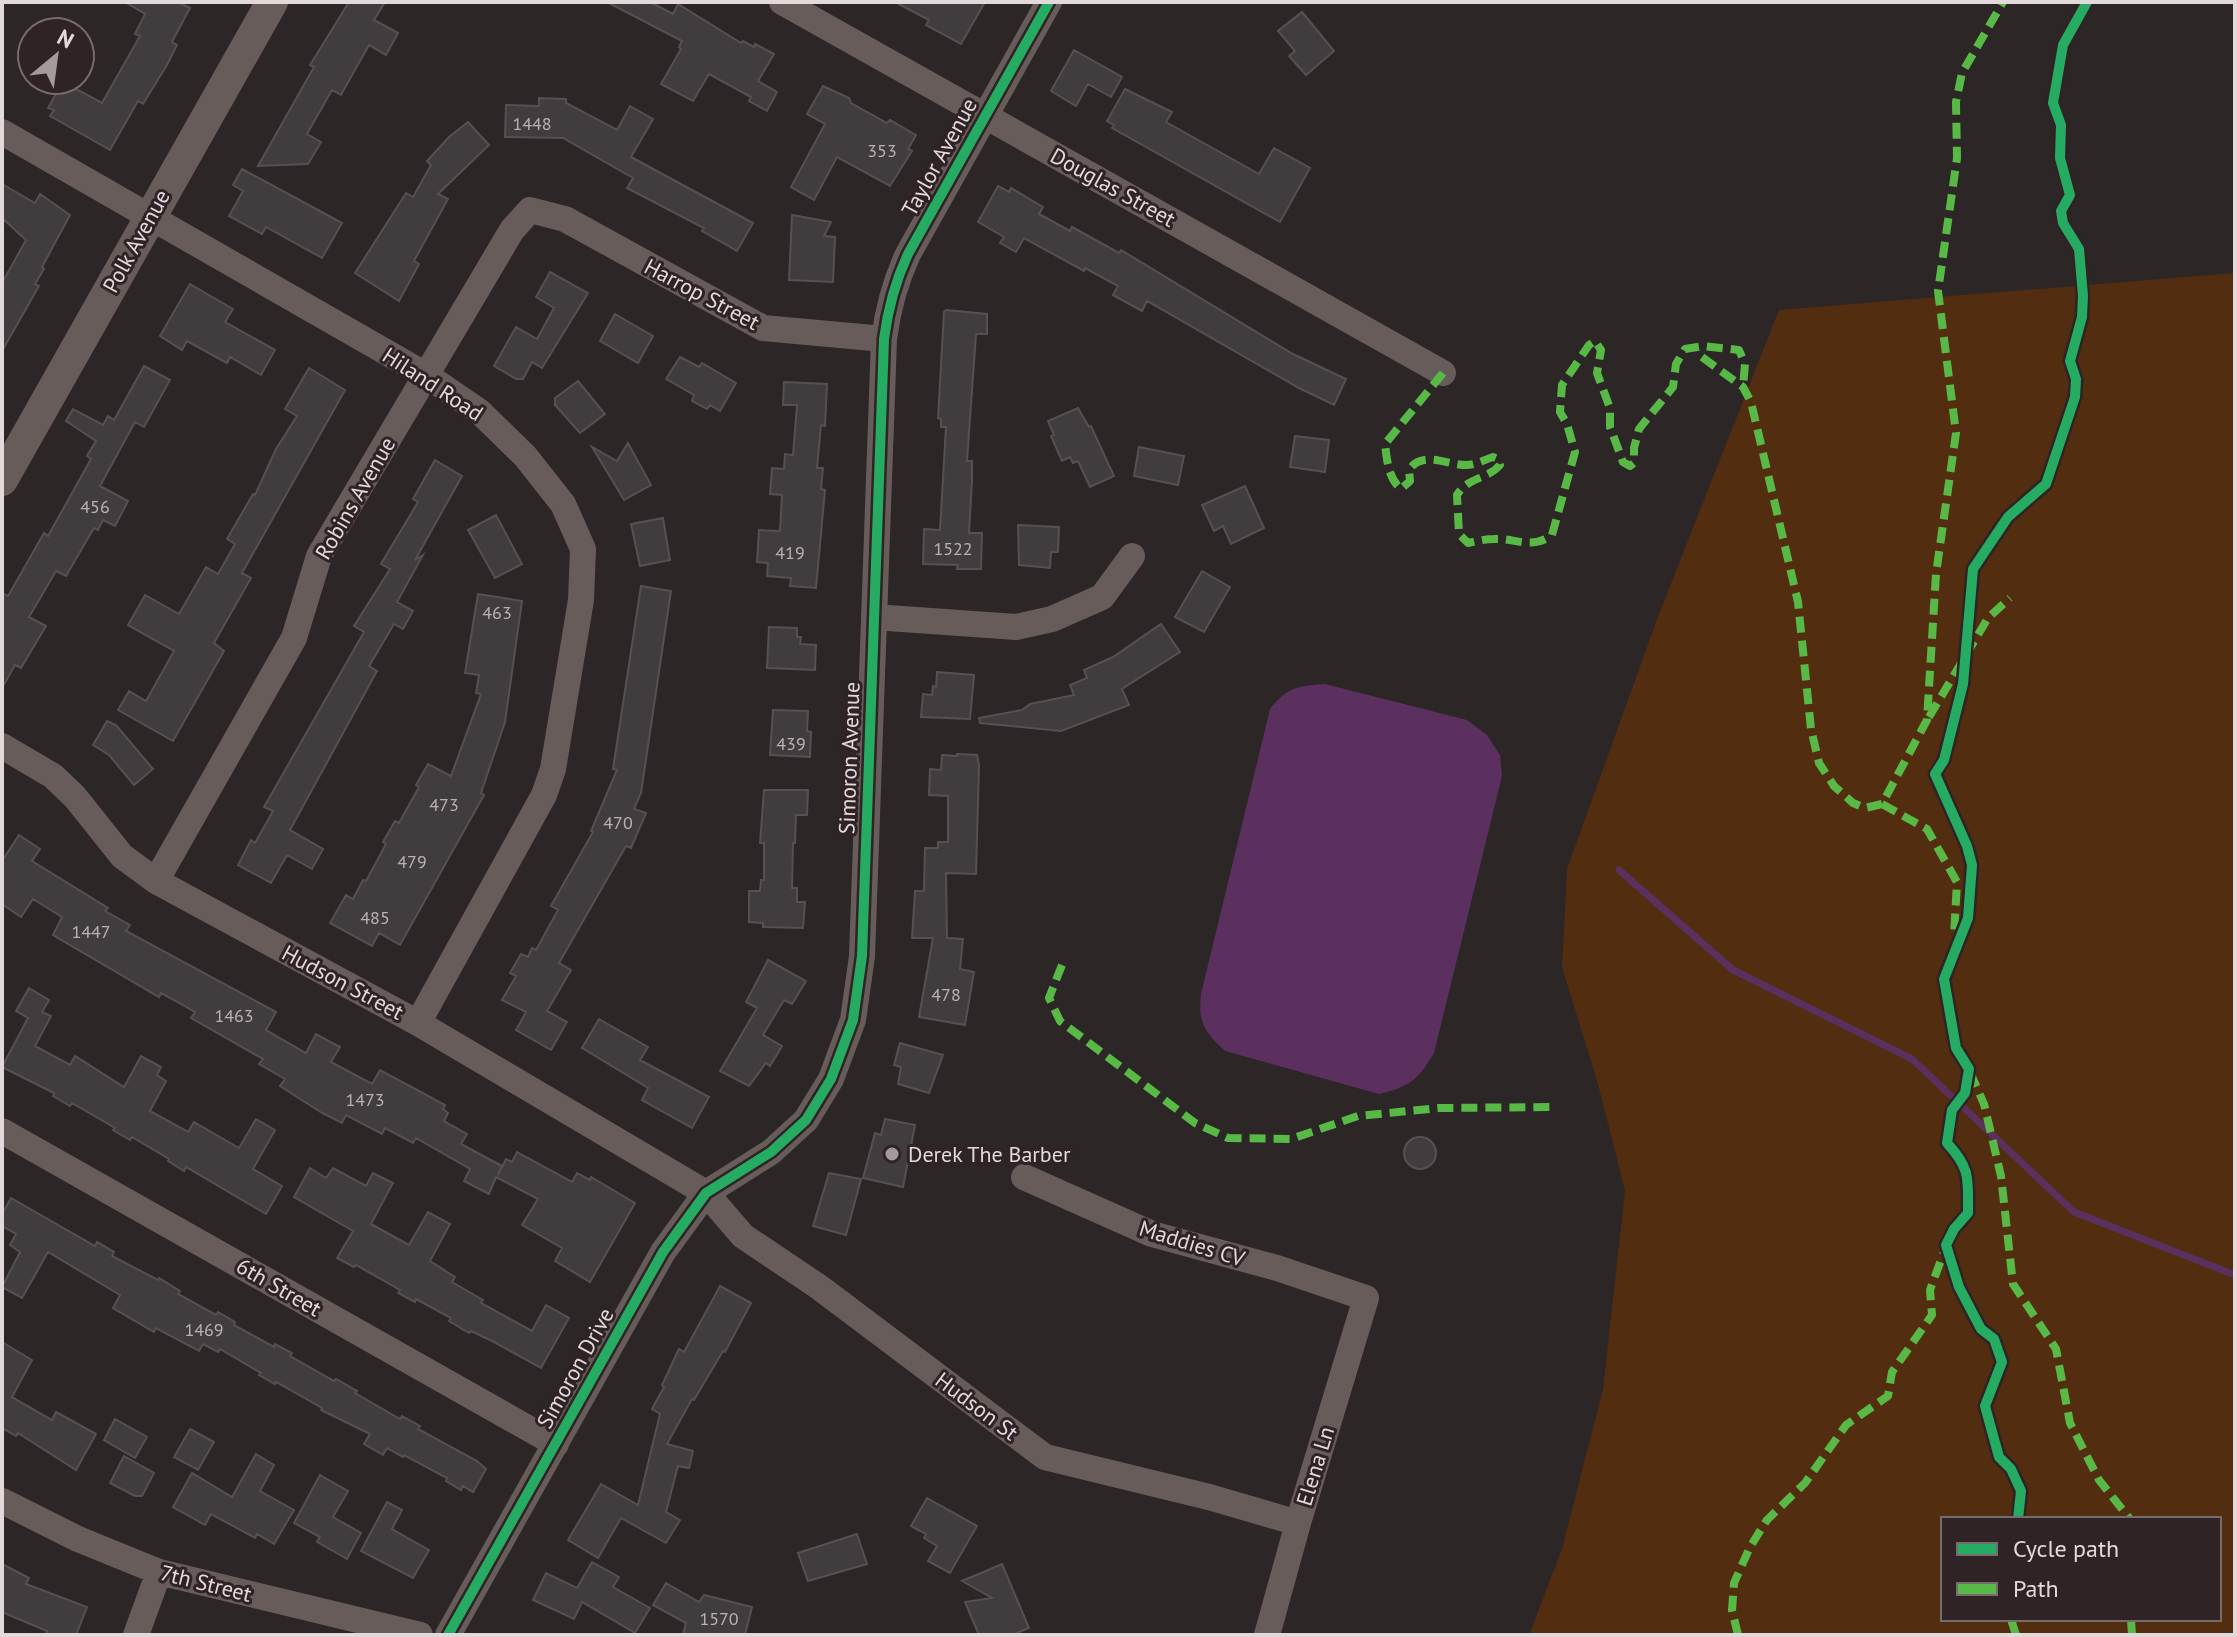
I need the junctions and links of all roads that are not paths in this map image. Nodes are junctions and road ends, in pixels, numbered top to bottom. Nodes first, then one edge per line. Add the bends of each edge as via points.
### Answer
1 (272, 2) edge
2 (782, 2) edge
3 (1049, 2) edge
4 (985, 115) junction
5 (2, 132) edge
6 (530, 210) joint
7 (150, 216) junction
8 (884, 339) junction
9 (1443, 373) dead end
10 (426, 375) junction
11 (2, 480) edge
12 (1132, 556) dead end
13 (874, 617) junction
14 (2, 746) edge
15 (156, 881) junction
16 (418, 1023) junction
17 (2, 1131) edge
18 (771, 1152) joint
19 (1024, 1177) dead end
20 (706, 1193) junction
21 (1366, 1298) joint
22 (556, 1444) junction
23 (2, 1501) edge
24 (1298, 1523) junction
25 (159, 1572) junction
26 (136, 1635) edge
27 (420, 1635) edge
28 (448, 1635) edge
29 (1267, 1635) edge

1 - 7 street, Polk Avenue
2 - 4 street, Douglas Street
3 - 4 street, Taylor Avenue
4 - 8 street, Taylor Avenue via 902,267
4 - 9 street, Douglas Street
5 - 7 street, Hiland Road
6 - 8 street, Harrop Street via 565,219 763,328
6 - 10 street, Robins Avenue via 512,230
7 - 10 street, Hiland Road
7 - 11 street, Polk Avenue
8 - 13 street, Simoron Avenue
10 - 15 street, Robins Avenue via 319,556 294,638
10 - 16 street, Hiland Road via 480,412 563,504 583,549 583,574 553,769 544,795
12 - 13 street via 1102,597 1052,619 1016,627
13 - 18 street, Simoron Avenue via 862,956 853,1020 831,1079 806,1120
14 - 15 street, Hudson Street via 53,776 122,856
15 - 16 street, Hudson Street
16 - 20 street, Hudson Street
17 - 22 street, 6th Street
18 - 20 street, Simoron Drive
19 - 21 street, Maddies CV via 1152,1234
20 - 22 street, Simoron Drive via 663,1252
20 - 24 street, Hudson St via 743,1236 1045,1457
21 - 24 street, Elena Ln
22 - 28 street, Simoron Drive
23 - 25 street, 7th Street
24 - 29 street, Elena Ln
25 - 26 street
25 - 27 street, 7th Street

